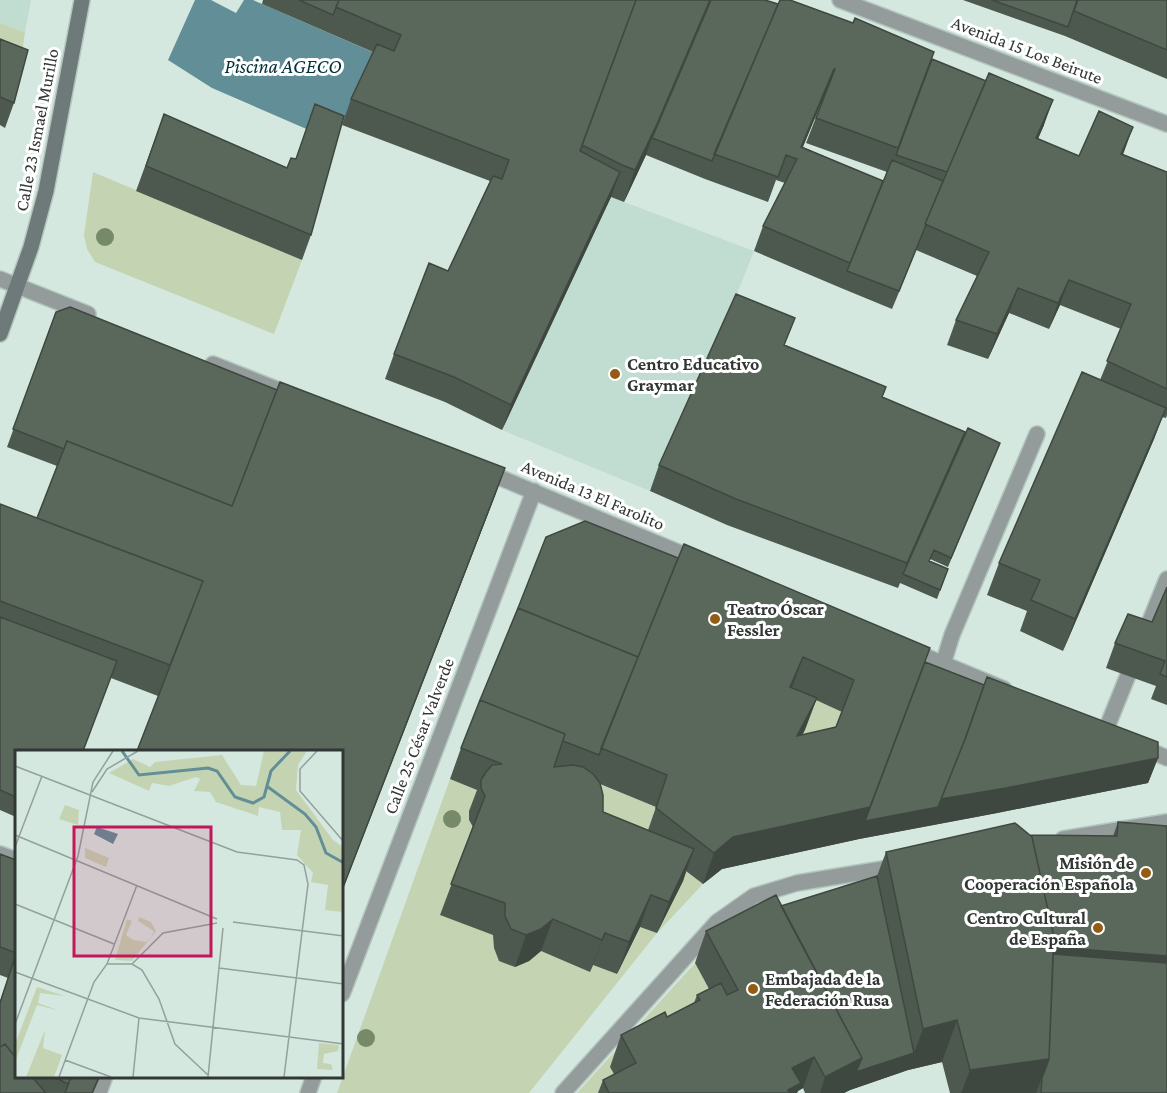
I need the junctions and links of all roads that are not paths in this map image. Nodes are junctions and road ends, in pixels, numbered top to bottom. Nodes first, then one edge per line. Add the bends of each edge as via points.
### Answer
1 (82, 0) edge
2 (840, 0) edge
3 (1167, 124) edge
4 (0, 279) edge
5 (18, 286) junction
6 (106, 322) edge
7 (0, 334) edge
8 (195, 357) edge
9 (306, 401) edge
10 (1037, 434) dead end
11 (468, 465) edge
12 (534, 491) junction
13 (711, 566) edge
14 (1167, 579) edge
15 (898, 645) edge
16 (943, 664) junction
17 (1018, 695) edge
18 (1167, 758) edge
19 (1167, 822) edge
20 (1051, 841) edge
21 (0, 854) edge
22 (15, 860) edge
23 (912, 864) edge
24 (344, 988) edge
25 (105, 1078) edge
26 (314, 1078) edge
27 (99, 1093) edge
28 (309, 1093) edge
29 (563, 1093) edge

1 - 5 main road, Calle 23 Ismael Murillo via 46,191
2 - 3 street, Avenida 15 Los Beirute
4 - 5 street
5 - 6 street
5 - 7 main road, Calle 23 Ismael Murillo
8 - 9 street
10 - 16 street
11 - 12 street, Avenida 13 El Farolito
12 - 13 street, Avenida 13 El Farolito
12 - 24 street, Calle 25 César Valverde
14 - 18 street via 1110,734
15 - 16 street
16 - 17 street
19 - 20 street
21 - 22 street
23 - 29 street via 797,882 754,896 717,922
25 - 27 street
26 - 28 street

